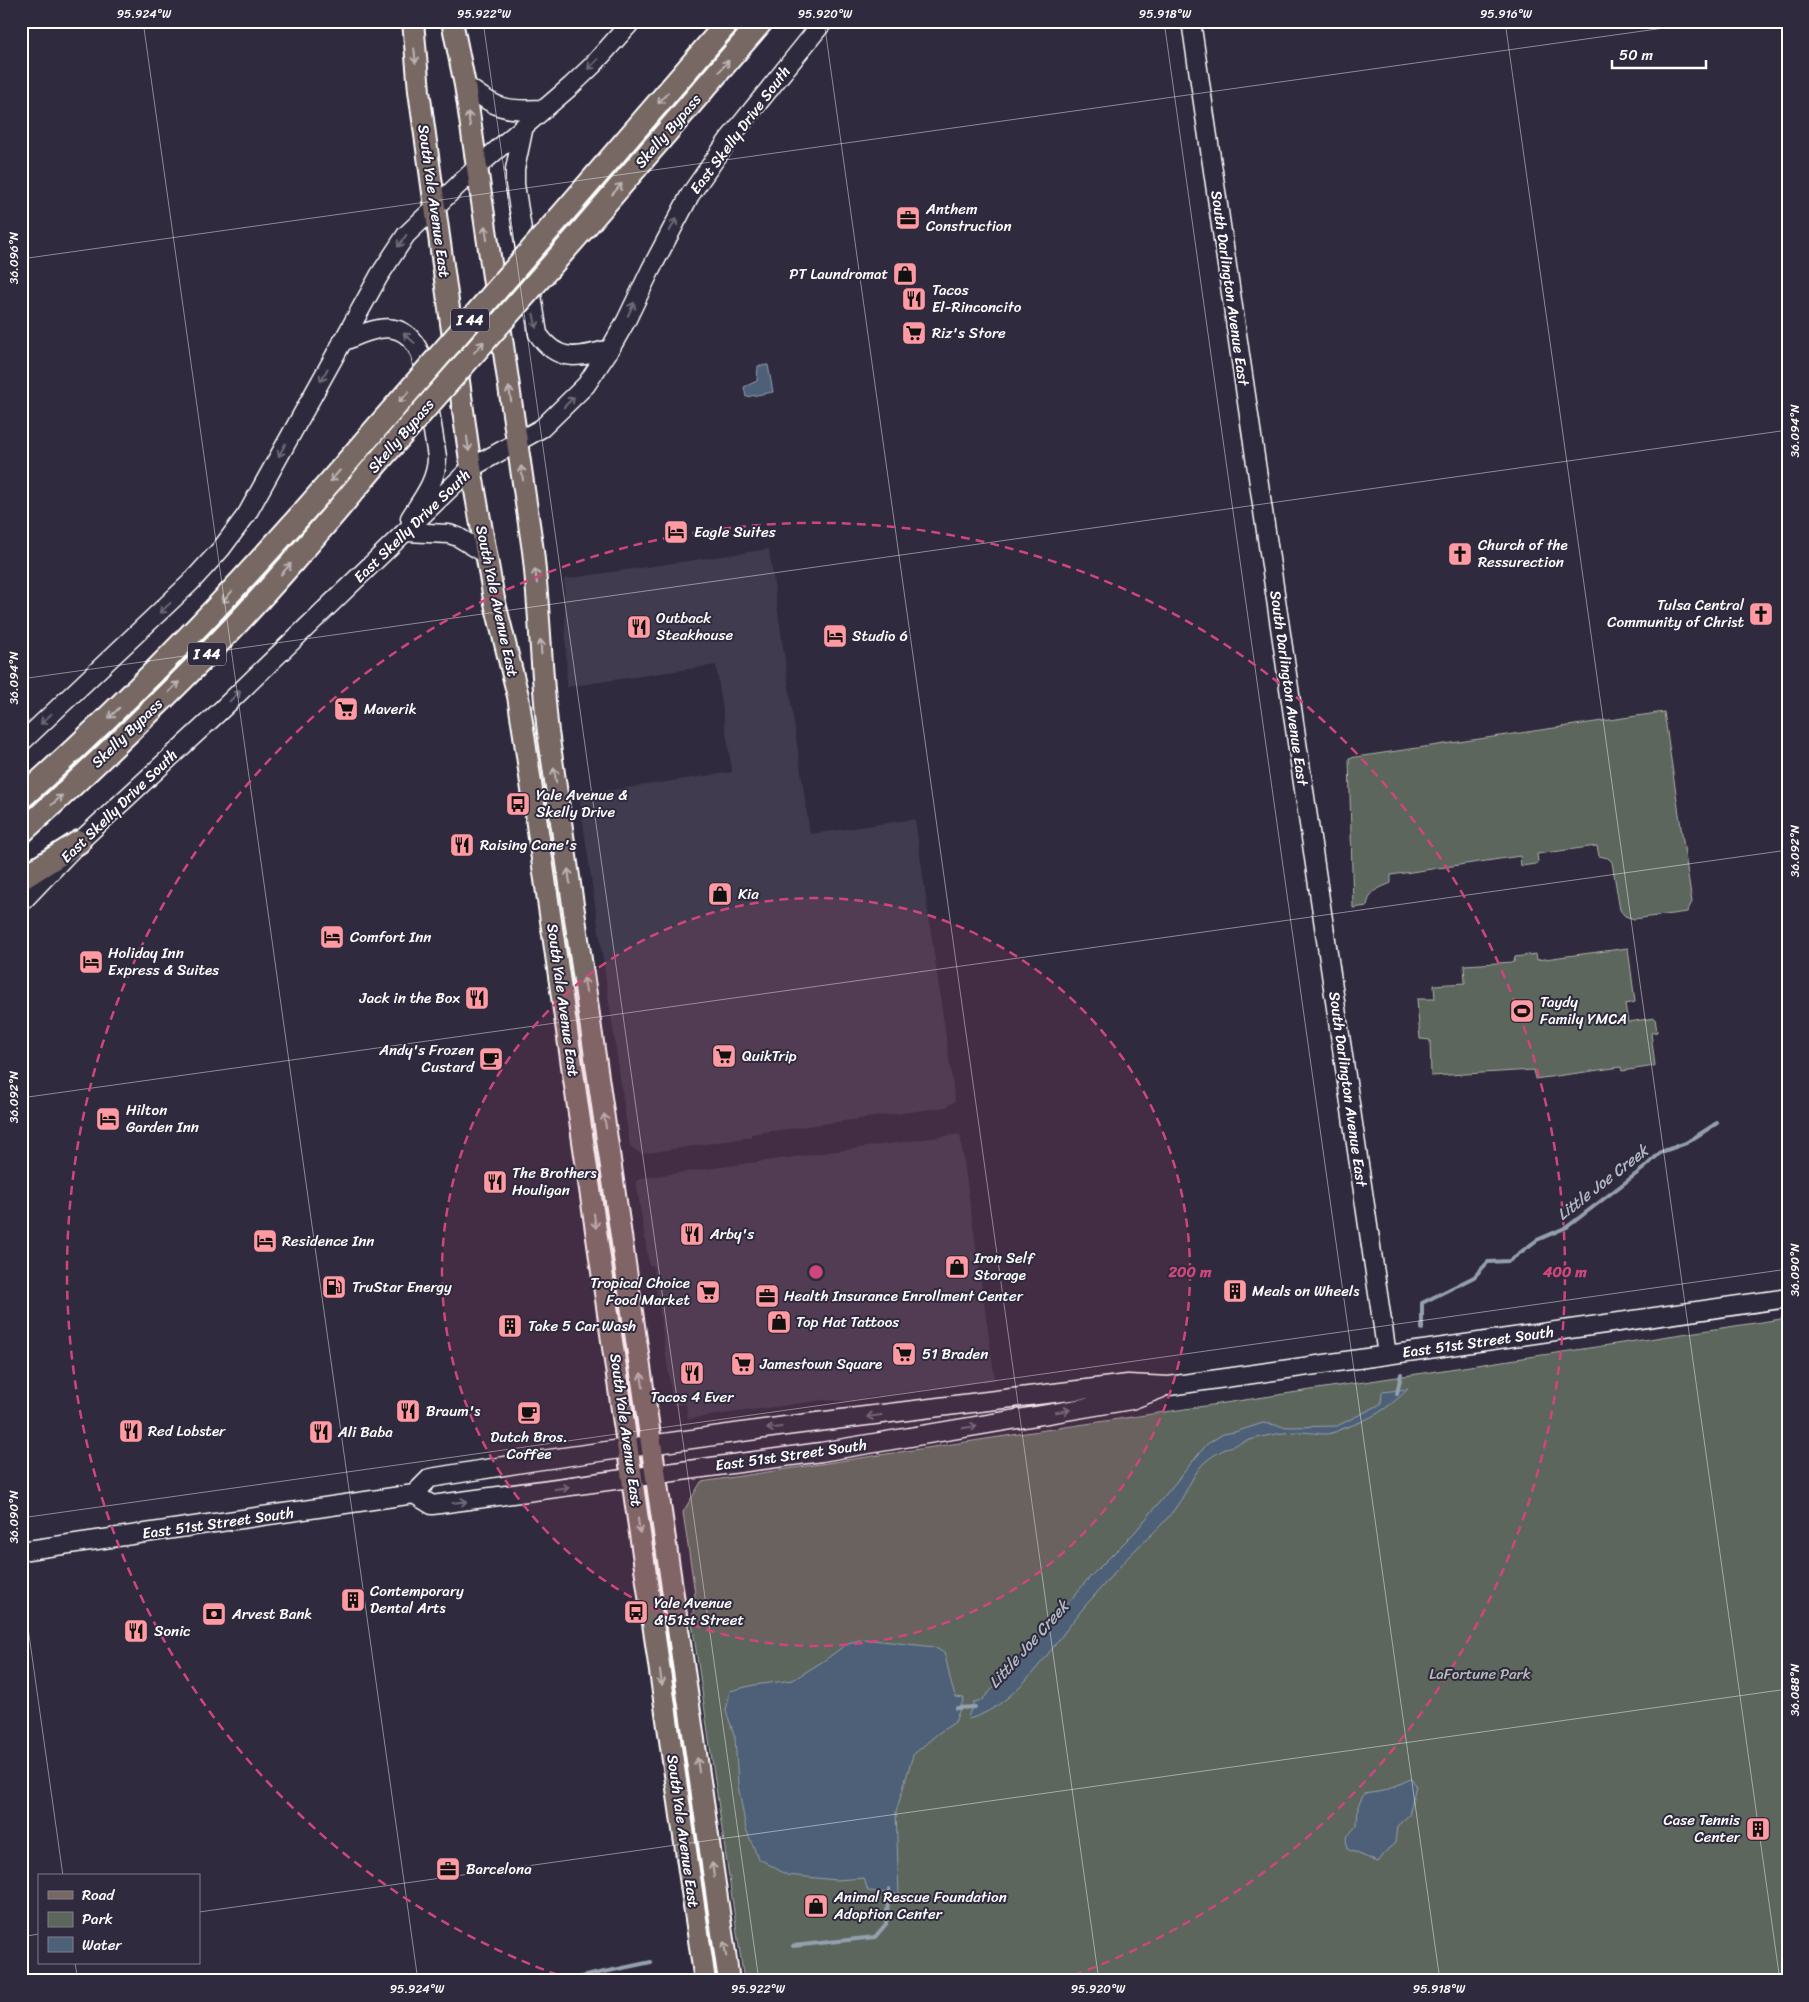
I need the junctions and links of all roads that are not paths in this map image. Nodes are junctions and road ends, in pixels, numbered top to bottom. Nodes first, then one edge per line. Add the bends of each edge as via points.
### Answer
1 (413, 21) edge
2 (452, 21) edge
3 (632, 21) edge
4 (729, 21) edge
5 (762, 21) edge
6 (824, 21) edge
7 (1192, 21) edge
8 (464, 84) junction
9 (544, 109) junction
10 (524, 126) junction
11 (476, 168) junction
12 (435, 205) junction
13 (342, 342) junction
14 (610, 349) junction
15 (517, 442) junction
16 (471, 468) junction
17 (400, 538) junction
18 (486, 554) junction
19 (543, 692) junction
20 (518, 696) junction
21 (548, 732) junction
22 (524, 735) junction
23 (21, 743) edge
24 (21, 798) edge
25 (21, 833) edge
26 (79, 842) junction
27 (21, 879) edge
28 (21, 903) edge
29 (576, 924) junction
30 (553, 928) junction
31 (612, 1170) junction
32 (588, 1172) junction
33 (1788, 1298) edge
34 (1387, 1355) junction
35 (1169, 1386) junction
36 (652, 1446) junction
37 (628, 1449) junction
38 (656, 1475) junction
39 (633, 1478) junction
40 (414, 1494) junction
41 (21, 1551) edge
42 (705, 1981) edge
43 (729, 1981) edge

1 -> 12 main road, South Yale Avenue East
2 - 8 main road, South Yale Avenue East
3 -> 9 main road via 593,65
4 -> 24 highway, Skelly Bypass / I 44, bridge via 305,511 208,617 98,729
25 -> 5 highway, Skelly Bypass / I 44, bridge via 225,636 281,575
14 -> 6 main road, East Skelly Drive South via 690,195 728,139
7 - 34 main road, South Darlington Avenue East
8 - 9 main road via 498,107
11 -> 8 main road, South Yale Avenue East
9 - 10 main road
10 - 11 main road
10 -> 14 main road via 515,184 538,334 554,352 564,356
11 - 12 main road
15 -> 11 main road, South Yale Avenue East
12 -> 13 main road via 393,253
12 -> 16 main road, South Yale Avenue East
17 -> 13 main road via 432,483 437,468 422,355 413,340 390,327 372,329
13 -> 23 main road via 247,514 221,549 190,583
15 -> 14 main road, East Skelly Drive South via 542,428 570,401
15 - 16 main road, East Skelly Drive South
19 -> 15 main road, South Yale Avenue East via 539,601
16 - 17 main road, East Skelly Drive South
16 - 18 main road, South Yale Avenue East
17 - 18 main road via 449,534
26 -> 17 main road, East Skelly Drive South
18 - 20 main road, South Yale Avenue East
19 - 20 main road
19 - 21 main road, South Yale Avenue East
20 - 22 main road, South Yale Avenue East
21 - 22 main road
29 -> 21 main road, South Yale Avenue East
22 - 30 main road, South Yale Avenue East
26 - 27 highway
26 - 28 main road, East Skelly Drive South
29 - 30 main road
31 -> 29 main road, South Yale Avenue East
30 - 32 main road, South Yale Avenue East
31 - 32 main road
36 -> 31 main road, South Yale Avenue East
32 -> 37 main road, South Yale Avenue East
33 - 34 main road, East 51st Street South
34 - 35 main road, East 51st Street South
35 -> 36 main road, East 51st Street South via 1128,1384 793,1425
38 -> 35 main road, East 51st Street South via 821,1452 1131,1400
36 - 37 main road, East 51st Street South
36 - 38 main road, South Yale Avenue East
37 - 39 main road, South Yale Avenue East
37 - 40 main road, East 51st Street South via 430,1478
38 - 39 main road, East 51st Street South
43 -> 38 main road, South Yale Avenue East
40 -> 39 main road, East 51st Street South via 432,1505
39 -> 42 main road, South Yale Avenue East
40 - 41 main road, East 51st Street South

